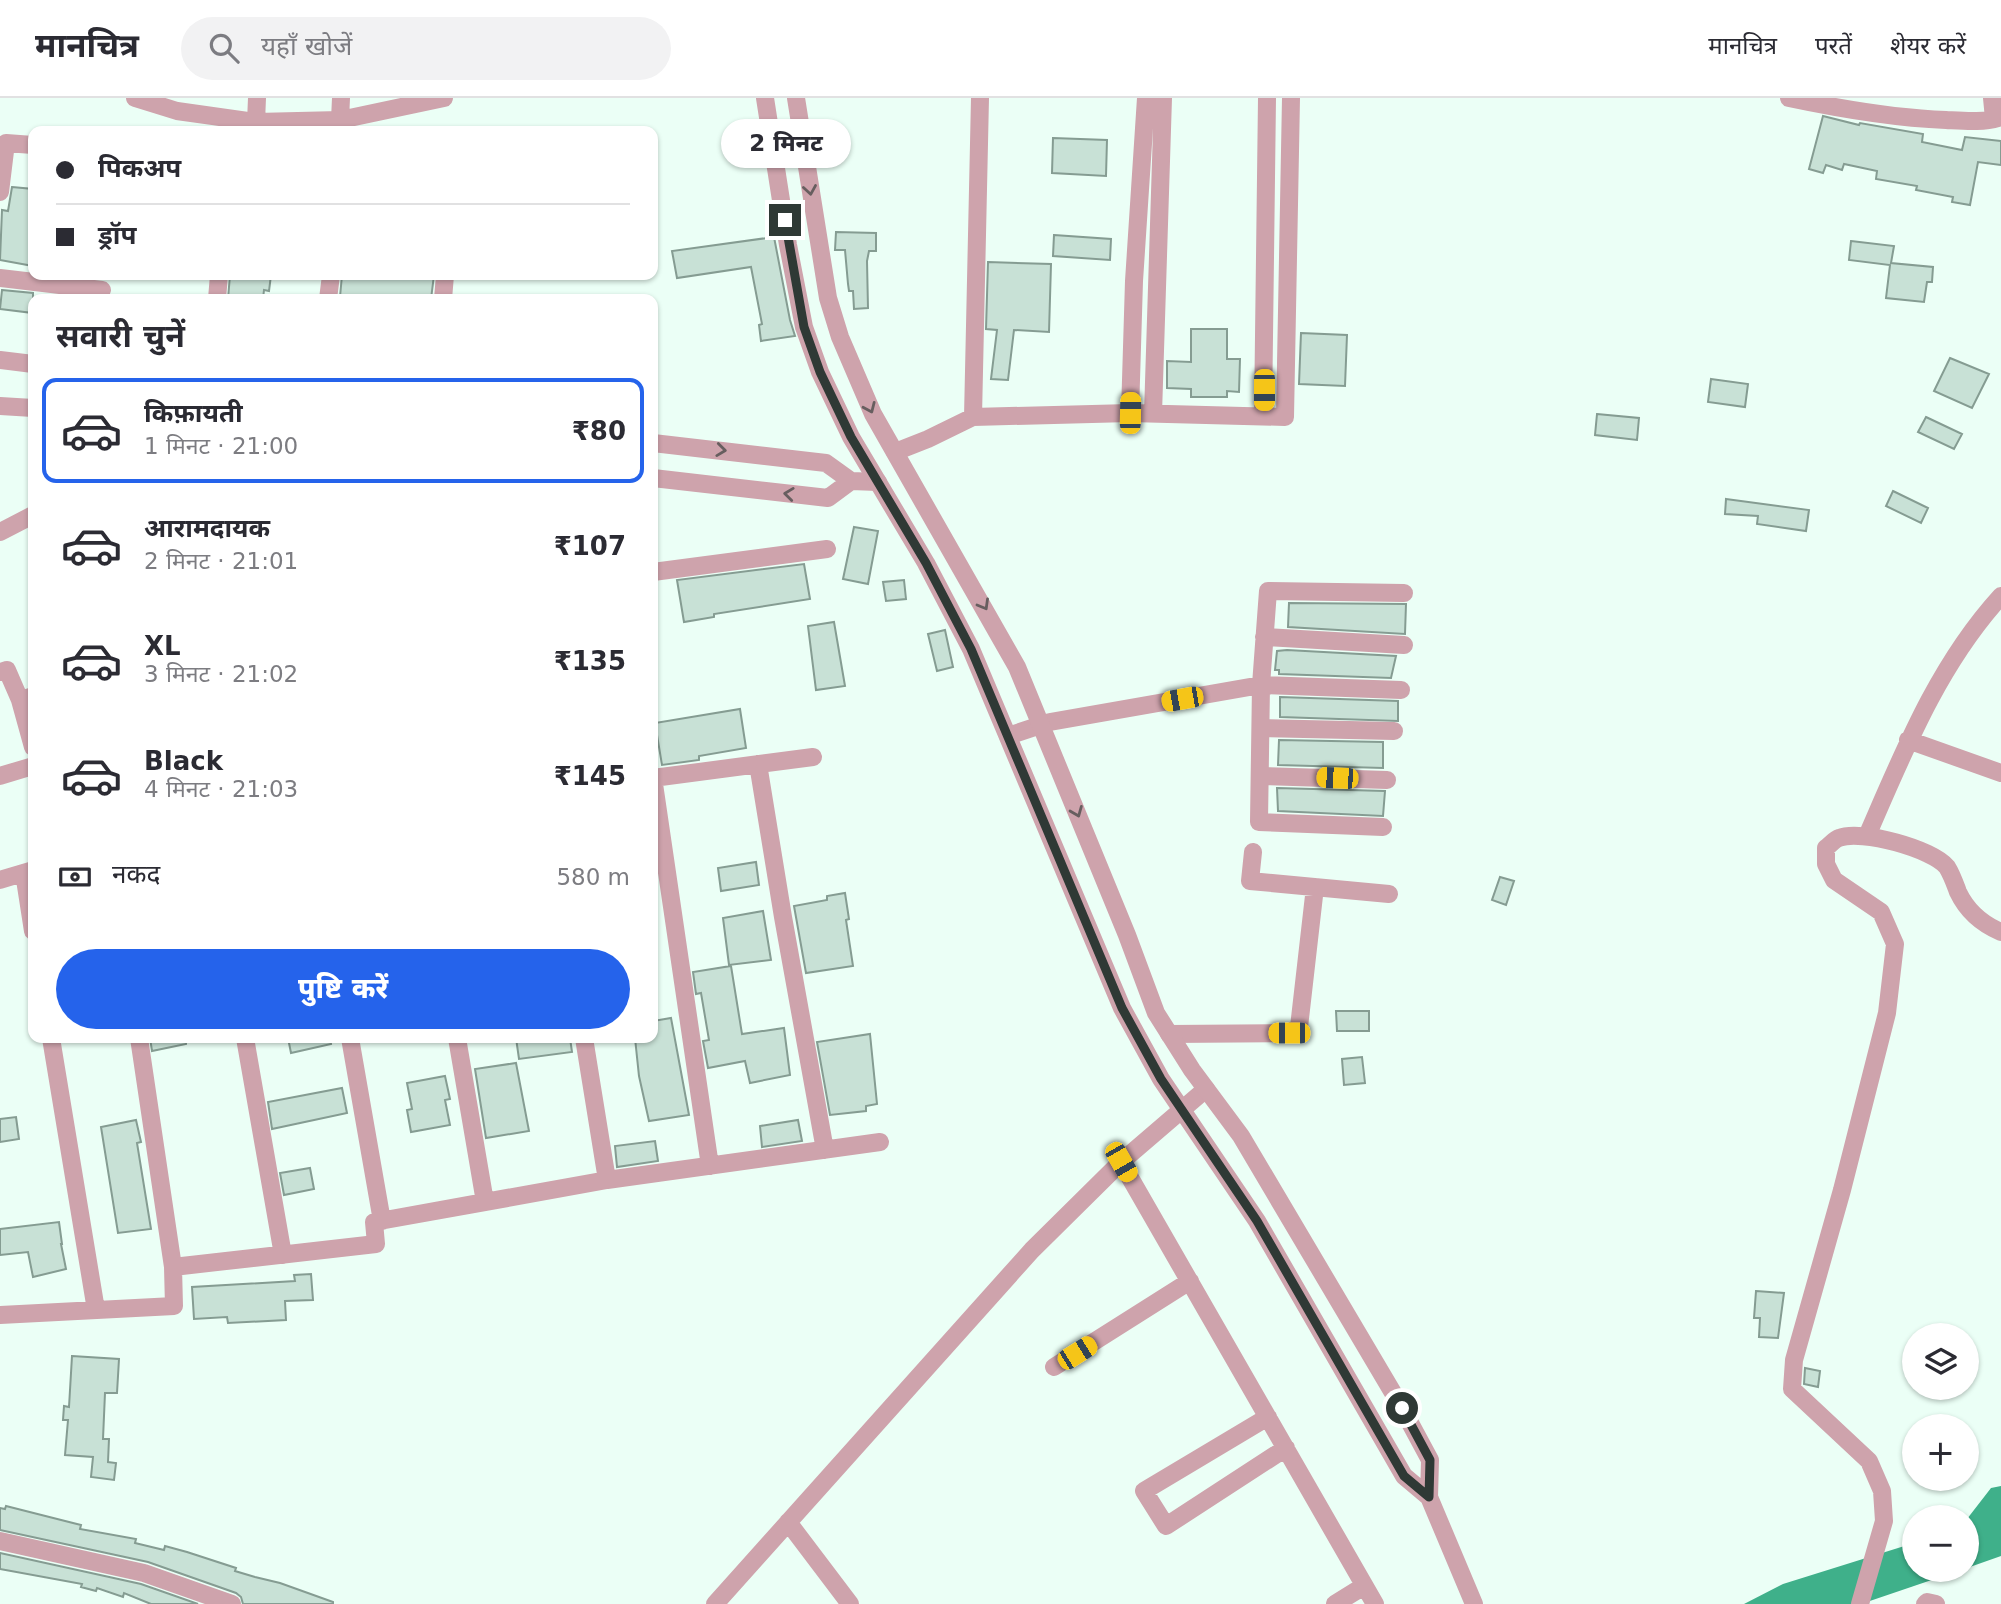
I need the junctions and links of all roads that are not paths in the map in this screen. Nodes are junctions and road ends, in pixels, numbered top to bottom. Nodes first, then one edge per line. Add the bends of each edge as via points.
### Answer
1 (135, 98) edge
2 (257, 98) edge
3 (341, 98) edge
4 (444, 98) edge
5 (765, 98) edge
6 (796, 98) edge
7 (979, 98) edge
8 (1146, 98) edge
9 (1163, 98) edge
10 (1267, 98) edge
11 (1291, 98) edge
12 (1788, 98) edge
13 (1992, 98) edge
14 (1855, 105) edge
15 (1998, 118) edge
16 (340, 120) junction
17 (256, 122) junction
18 (3, 144) edge
19 (28, 145) edge
20 (0, 192) edge
21 (0, 278) edge
22 (102, 288) edge
23 (0, 360) edge
24 (28, 363) edge
25 (0, 406) edge
26 (28, 408) edge
27 (1130, 413) junction
28 (1153, 414) junction
29 (1264, 416) junction
30 (973, 417) junction
31 (658, 444) edge
32 (895, 452) junction
33 (658, 479) edge
34 (851, 481) junction
35 (878, 482) junction
36 (28, 518) edge
37 (0, 532) edge
38 (827, 549) dead end
39 (658, 570) edge
40 (1404, 593) dead end
41 (1999, 599) edge
42 (1264, 637) junction
43 (1404, 645) dead end
44 (0, 672) edge
45 (1261, 685) junction
46 (1401, 690) dead end
47 (27, 698) edge
48 (1042, 725) junction
49 (1261, 728) junction
50 (1394, 731) dead end
51 (1008, 736) junction
52 (1908, 740) junction
53 (813, 757) dead end
54 (758, 764) junction
55 (28, 768) edge
56 (2001, 773) edge
57 (0, 776) edge
58 (1261, 776) junction
59 (658, 777) edge
60 (1387, 780) dead end
61 (658, 812) edge
62 (1383, 827) dead end
63 (1867, 836) junction
64 (1253, 852) dead end
65 (28, 871) edge
66 (0, 880) edge
67 (1315, 887) junction
68 (1389, 894) dead end
69 (2001, 932) edge
70 (1169, 1034) junction
71 (52, 1043) edge
72 (140, 1043) edge
73 (246, 1043) edge
74 (351, 1043) edge
75 (458, 1043) edge
76 (585, 1043) edge
77 (1206, 1089) junction
78 (1181, 1109) junction
79 (880, 1142) dead end
80 (825, 1150) junction
81 (1121, 1162) junction
82 (710, 1166) junction
83 (607, 1180) junction
84 (485, 1202) junction
85 (382, 1221) junction
86 (283, 1255) junction
87 (173, 1267) junction
88 (1190, 1281) junction
89 (96, 1310) junction
90 (0, 1315) edge
91 (1054, 1367) dead end
92 (1268, 1417) junction
93 (1286, 1448) junction
94 (1429, 1497) junction
95 (788, 1522) junction
96 (0, 1541) edge
97 (1364, 1586) junction
98 (232, 1604) edge
99 (715, 1604) edge
100 (850, 1604) edge
101 (1335, 1604) edge
102 (1375, 1604) edge
103 (1474, 1604) edge
104 (1860, 1604) edge
105 (1925, 1604) edge
106 (1936, 1604) edge

1 - 17 street via 177,111
2 - 17 street
3 - 16 street
4 - 16 street
5 - 35 street via 804,327 820,372
6 -> 32 street via 828,298 873,414
7 - 30 street
8 - 27 street
9 - 28 street
10 - 29 street
11 - 29 street via 1285,417
12 - 14 street
13 - 15 street
14 - 15 street via 1901,118
16 - 17 street
18 - 19 street
18 - 20 street
21 - 22 street
23 - 24 street
25 - 26 street
27 - 28 street
27 - 30 street
28 - 29 street
30 - 32 street
31 -> 34 street via 827,463
32 -> 48 street via 992,620
34 -> 33 street via 828,498
34 - 35 street
35 - 51 street via 971,649
36 - 37 street
38 - 39 street
40 - 42 street via 1268,591
41 - 52 street via 1971,631
42 - 43 street
42 - 45 street
44 - 47 street via 8,670
45 - 46 street
45 - 48 street
45 - 49 street
48 - 51 street
48 -> 70 street via 1156,1013
49 - 50 street
49 - 58 street
51 - 78 street via 1122,1008
52 - 56 street
52 - 63 street
53 - 54 street
54 - 59 street
54 - 80 street
55 - 57 street
58 - 60 street
58 - 62 street via 1259,822
61 - 82 street
63 - 69 street via 1920,850 1946,865 1968,908
63 - 104 street via 1840,837 1826,848 1826,864 1834,880 1881,912 1895,944 1887,1013 1794,1360 1792,1389 1869,1461 1882,1491 1884,1521
64 - 67 street via 1250,881
65 - 66 street
67 - 68 street
67 - 70 street via 1299,1027 1289,1033
70 - 77 street
71 - 89 street
72 - 87 street
73 - 86 street
74 - 85 street
75 - 84 street
76 - 83 street
77 - 78 street
77 - 94 street via 1241,1136 1402,1408 1430,1460
78 - 81 street
78 - 94 street via 1257,1221 1404,1476
79 - 80 street
80 - 82 street
81 - 88 street
81 - 95 street via 1032,1251
82 - 83 street
83 - 84 street
84 - 85 street
85 - 86 street via 374,1223 376,1244
86 - 87 street
87 - 89 street via 174,1306
88 - 91 street
88 - 92 street
89 - 90 street
92 - 93 street
92 - 93 street via 1144,1490 1166,1526
93 - 97 street
94 - 103 street
95 - 99 street
95 - 100 street
96 - 98 street via 144,1573
97 - 101 street
97 - 102 street
105 - 106 street

